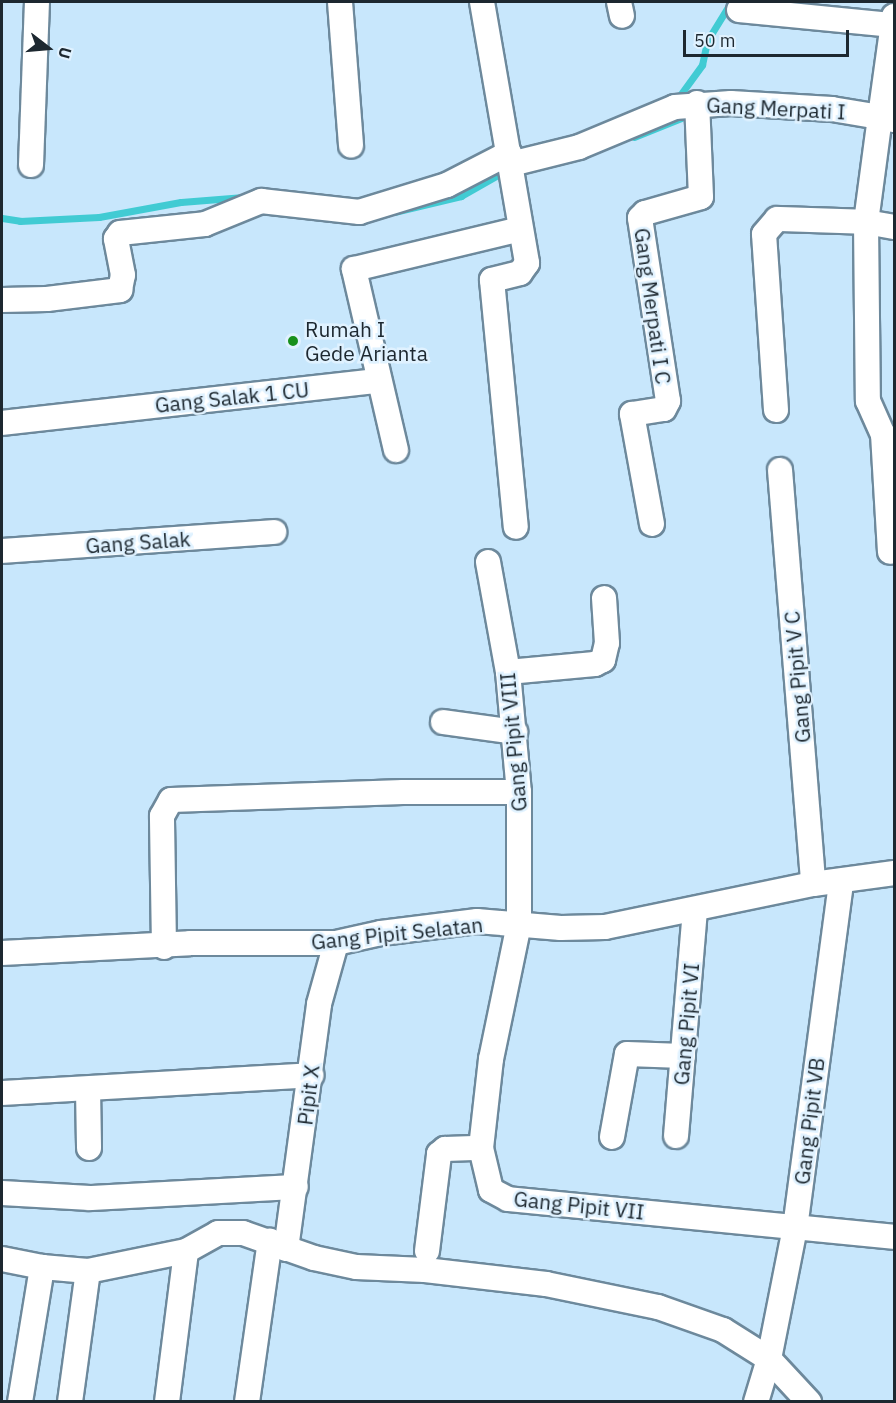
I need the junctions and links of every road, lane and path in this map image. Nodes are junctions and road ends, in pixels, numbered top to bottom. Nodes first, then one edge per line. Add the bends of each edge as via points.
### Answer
1 (37, 2) edge
2 (340, 2) edge
3 (482, 2) edge
4 (739, 10) dead end
5 (894, 20) edge
6 (697, 103) junction
7 (887, 119) edge
8 (351, 146) dead end
9 (510, 159) junction
10 (31, 165) dead end
11 (866, 222) junction
12 (894, 227) edge
13 (520, 229) junction
14 (2, 300) edge
15 (379, 381) junction
16 (776, 410) dead end
17 (2, 423) edge
18 (396, 450) dead end
19 (780, 470) dead end
20 (652, 524) dead end
21 (516, 527) dead end
22 (274, 532) dead end
23 (2, 551) edge
24 (890, 552) dead end
25 (488, 562) dead end
26 (604, 597) dead end
27 (508, 672) junction
28 (443, 722) dead end
29 (515, 732) junction
30 (519, 792) junction
31 (894, 873) edge
32 (841, 881) junction
33 (813, 884) junction
34 (695, 911) junction
35 (519, 924) junction
36 (336, 943) junction
37 (164, 947) junction
38 (2, 953) edge
39 (684, 1056) junction
40 (310, 1075) junction
41 (88, 1089) junction
42 (2, 1093) edge
43 (676, 1136) dead end
44 (612, 1137) dead end
45 (90, 1148) dead end
46 (481, 1148) junction
47 (296, 1187) junction
48 (2, 1193) edge
49 (795, 1228) junction
50 (894, 1237) edge
51 (278, 1245) junction
52 (186, 1251) junction
53 (427, 1251) dead end
54 (2, 1258) edge
55 (42, 1268) junction
56 (88, 1270) junction
57 (769, 1359) junction
58 (20, 1401) edge
59 (70, 1401) edge
60 (167, 1401) edge
61 (247, 1401) edge
62 (756, 1401) edge
63 (809, 1401) edge

1 - 10 street
2 - 8 street
3 - 9 street
4 - 5 street
5 - 7 street
6 - 7 street, Gang Merpati I via 832,109
6 - 9 street, Gang Merpati I via 658,113 579,147
6 - 20 street, Gang Merpati I C via 701,197 645,213 640,222 668,401 664,409 632,414
7 - 11 street
9 - 13 street
9 - 14 street, Gang Merpati I via 447,185 359,212 261,201 205,224 120,233 116,239 123,275 120,290
11 - 12 street
11 - 16 street via 777,219 764,234
11 - 24 street via 867,401 883,434
13 - 15 street via 360,267 353,273
13 - 21 street via 526,267 520,273 492,280
15 - 17 street, Gang Salak 1 CU
15 - 18 street
19 - 33 street, Gang Pipit V C
22 - 23 street, Gang Salak
25 - 27 street, Gang Pipit VIII
26 - 27 street via 607,643 603,660 596,664
27 - 29 street, Gang Pipit VIII
28 - 29 street
29 - 30 street, Gang Pipit VIII
30 - 35 street, Gang Pipit VIII
30 - 37 street via 171,800 162,816
31 - 32 street, Gang Pipit Selatan
32 - 33 street, Gang Pipit Selatan
32 - 49 street, Gang Pipit VB
33 - 34 street, Gang Pipit Selatan
34 - 35 street, Gang Pipit Selatan via 604,927
34 - 39 street, Gang Pipit VI
35 - 36 street, Gang Pipit Selatan via 445,923
35 - 46 street, Gang Pipit VII via 491,1059
36 - 37 street, Gang Pipit Selatan
36 - 40 street, Pipit X via 319,1004
37 - 38 street, Gang Pipit Selatan
39 - 43 street, Gang Pipit VI
39 - 44 street via 627,1054
40 - 41 street
40 - 47 street, Pipit X
41 - 42 street
41 - 45 street
46 - 49 street, Gang Pipit VII via 491,1190 508,1199
46 - 53 street via 445,1149 439,1154
47 - 48 street via 90,1198
47 - 51 street, Pipit X
49 - 50 street, Gang Pipit VII
49 - 57 street, Gang Pipit VB
51 - 52 street via 226,1232
51 - 57 street via 356,1266 546,1284 658,1307 723,1330
51 - 61 street, Pipit X
52 - 56 street
52 - 60 street
54 - 55 street
55 - 56 street
55 - 58 street
56 - 59 street
57 - 62 street, Gang Pipit VB
57 - 63 street

